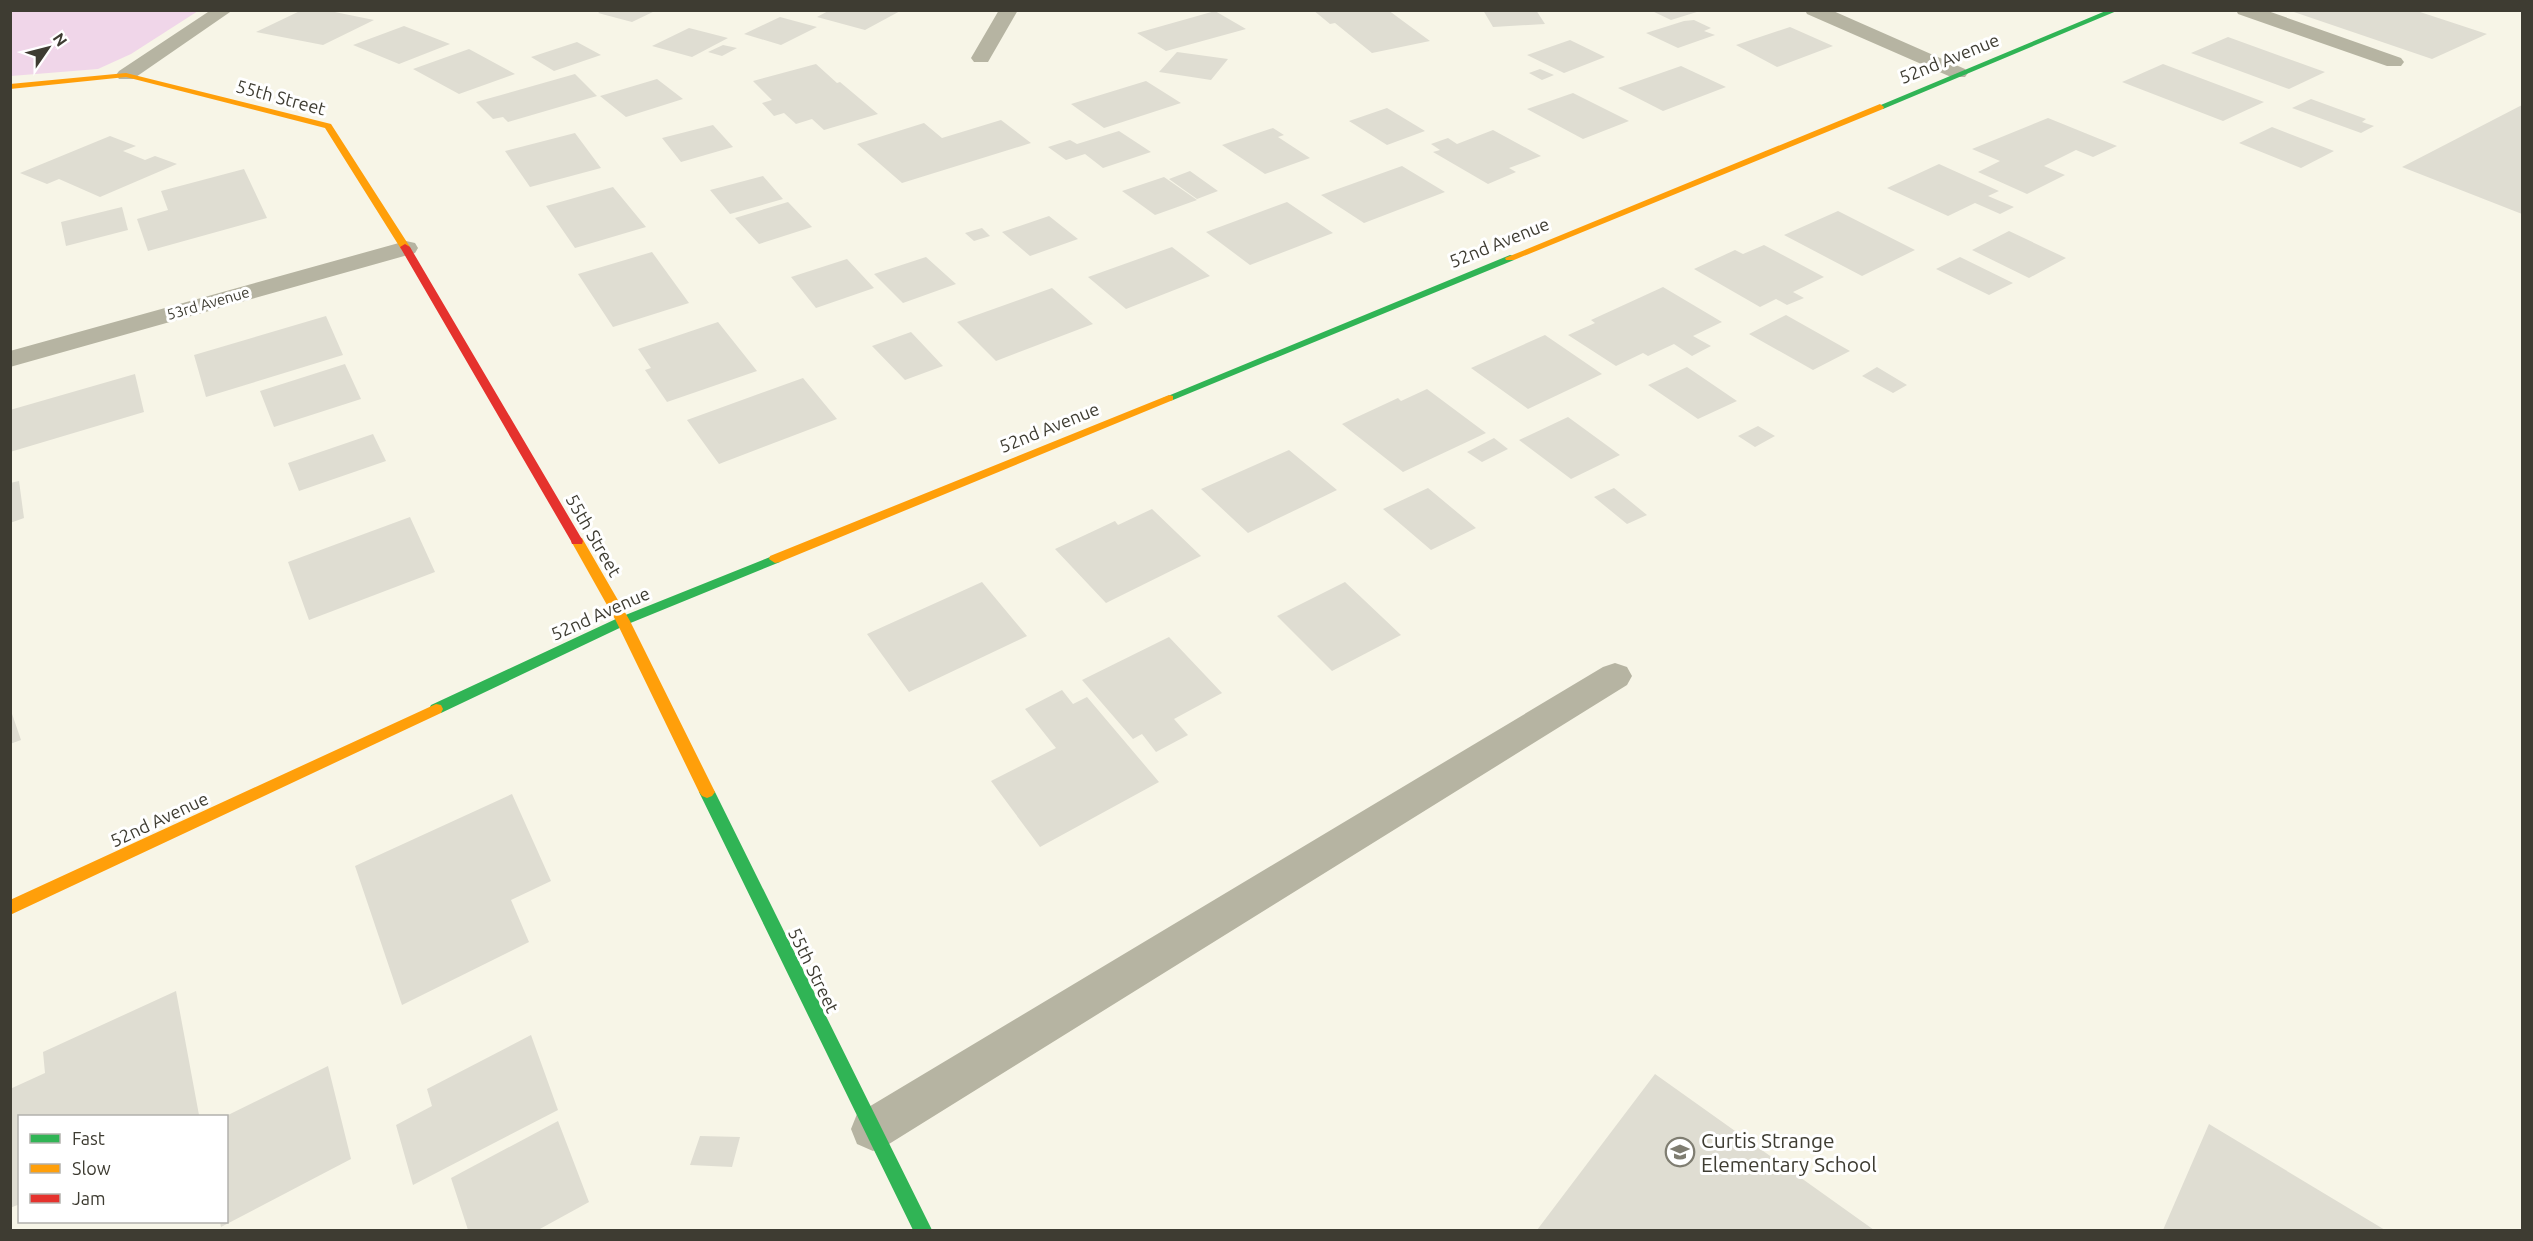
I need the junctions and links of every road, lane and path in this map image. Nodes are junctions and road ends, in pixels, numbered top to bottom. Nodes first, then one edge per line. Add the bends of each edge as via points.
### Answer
1 (224, 10) edge
2 (1010, 10) edge
3 (1814, 10) edge
4 (2116, 10) edge
5 (2245, 10) edge
6 (981, 58) dead end
7 (2394, 62) dead end
8 (1958, 73) junction
9 (126, 75) junction
10 (10, 87) edge
11 (406, 248) junction
12 (10, 359) edge
13 (623, 621) junction
14 (1615, 676) dead end
15 (10, 908) edge
16 (873, 1128) junction
17 (923, 1230) edge

1 - 9 street
2 - 6 street
3 - 8 street
4 - 8 street, 52nd Avenue
5 - 7 street
8 - 13 street, 52nd Avenue
9 - 10 street
9 - 11 street, 55th Street via 328,126
11 - 12 street, 53rd Avenue
11 - 13 street, 55th Street
13 - 15 street, 52nd Avenue
13 - 16 street, 55th Street
14 - 16 street
16 - 17 street, 55th Street

